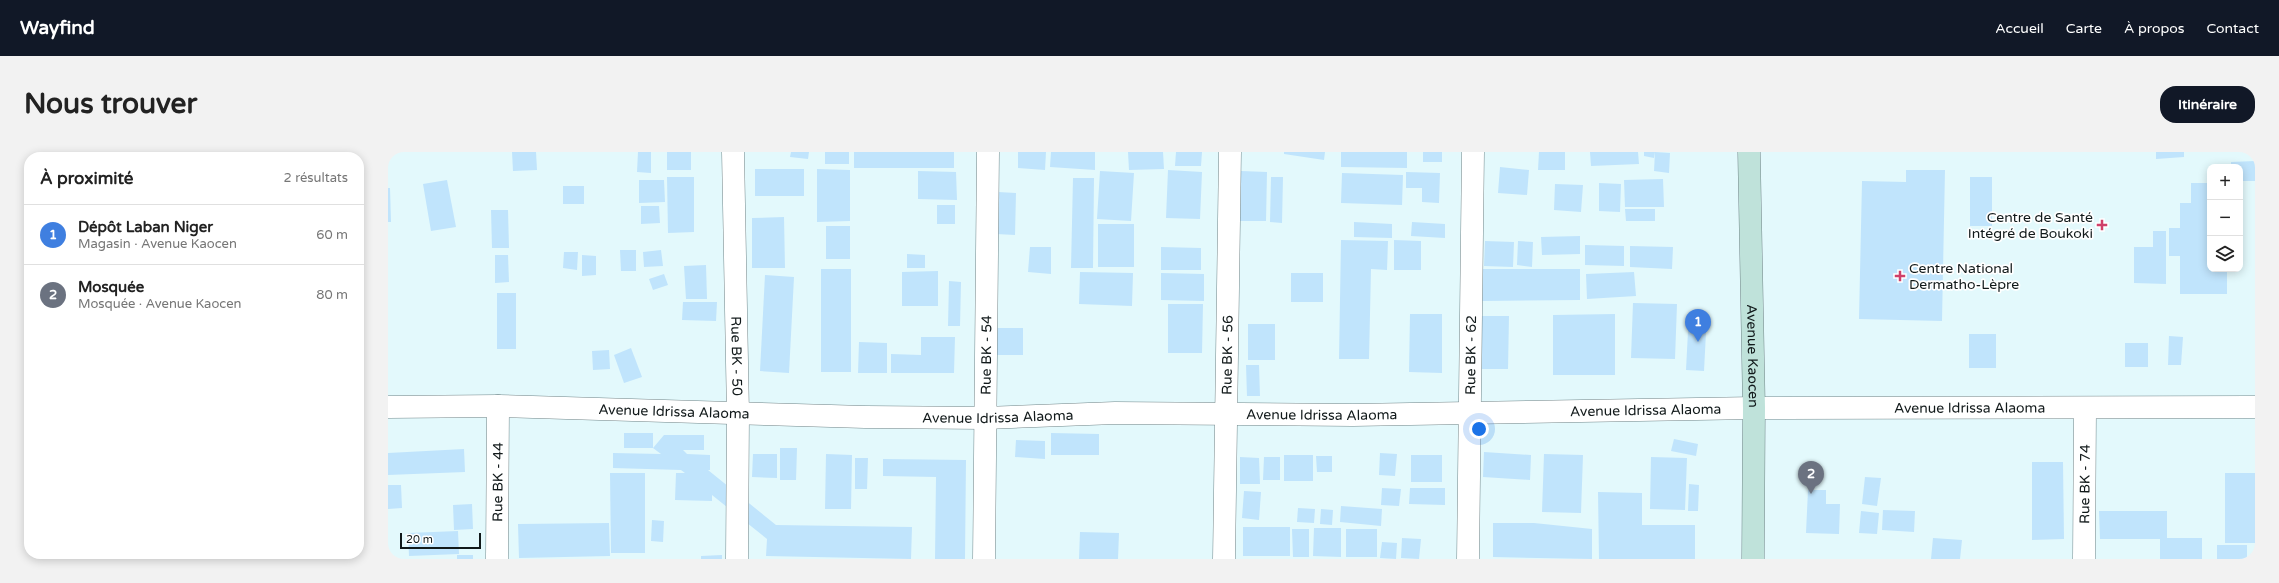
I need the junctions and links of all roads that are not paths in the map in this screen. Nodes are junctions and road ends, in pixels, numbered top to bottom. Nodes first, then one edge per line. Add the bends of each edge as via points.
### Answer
1 (733, 152) edge
2 (988, 152) edge
3 (1230, 152) edge
4 (1473, 152) edge
5 (1749, 152) edge
6 (498, 406) junction
7 (388, 407) edge
8 (2255, 407) edge
9 (1754, 408) junction
10 (2085, 409) junction
11 (1470, 412) junction
12 (1226, 413) junction
13 (738, 414) junction
14 (985, 418) junction
15 (497, 559) edge
16 (738, 559) edge
17 (984, 559) edge
18 (1224, 559) edge
19 (1468, 559) edge
20 (1753, 559) edge
21 (2084, 559) edge

1 - 13 street, Rue BK - 50
2 - 14 street, Rue BK - 54
3 - 12 street, Rue BK - 56
4 - 11 street, Rue BK - 62
5 - 9 street, Avenue Kaocen
6 - 7 street, Avenue Idrissa Alaoma
6 - 13 street, Avenue Idrissa Alaoma
6 - 15 street, Rue BK - 44
8 - 10 street, Avenue Idrissa Alaoma
9 - 10 street, Avenue Idrissa Alaoma
9 - 11 street, Avenue Idrissa Alaoma
9 - 20 street, Avenue Kaocen
10 - 21 street, Rue BK - 74
11 - 12 street, Avenue Idrissa Alaoma via 1353,415
11 - 19 street, Rue BK - 62
12 - 14 street, Avenue Idrissa Alaoma
12 - 18 street, Rue BK - 56
13 - 14 street, Avenue Idrissa Alaoma
13 - 16 street, Rue BK - 50
14 - 17 street, Rue BK - 54

